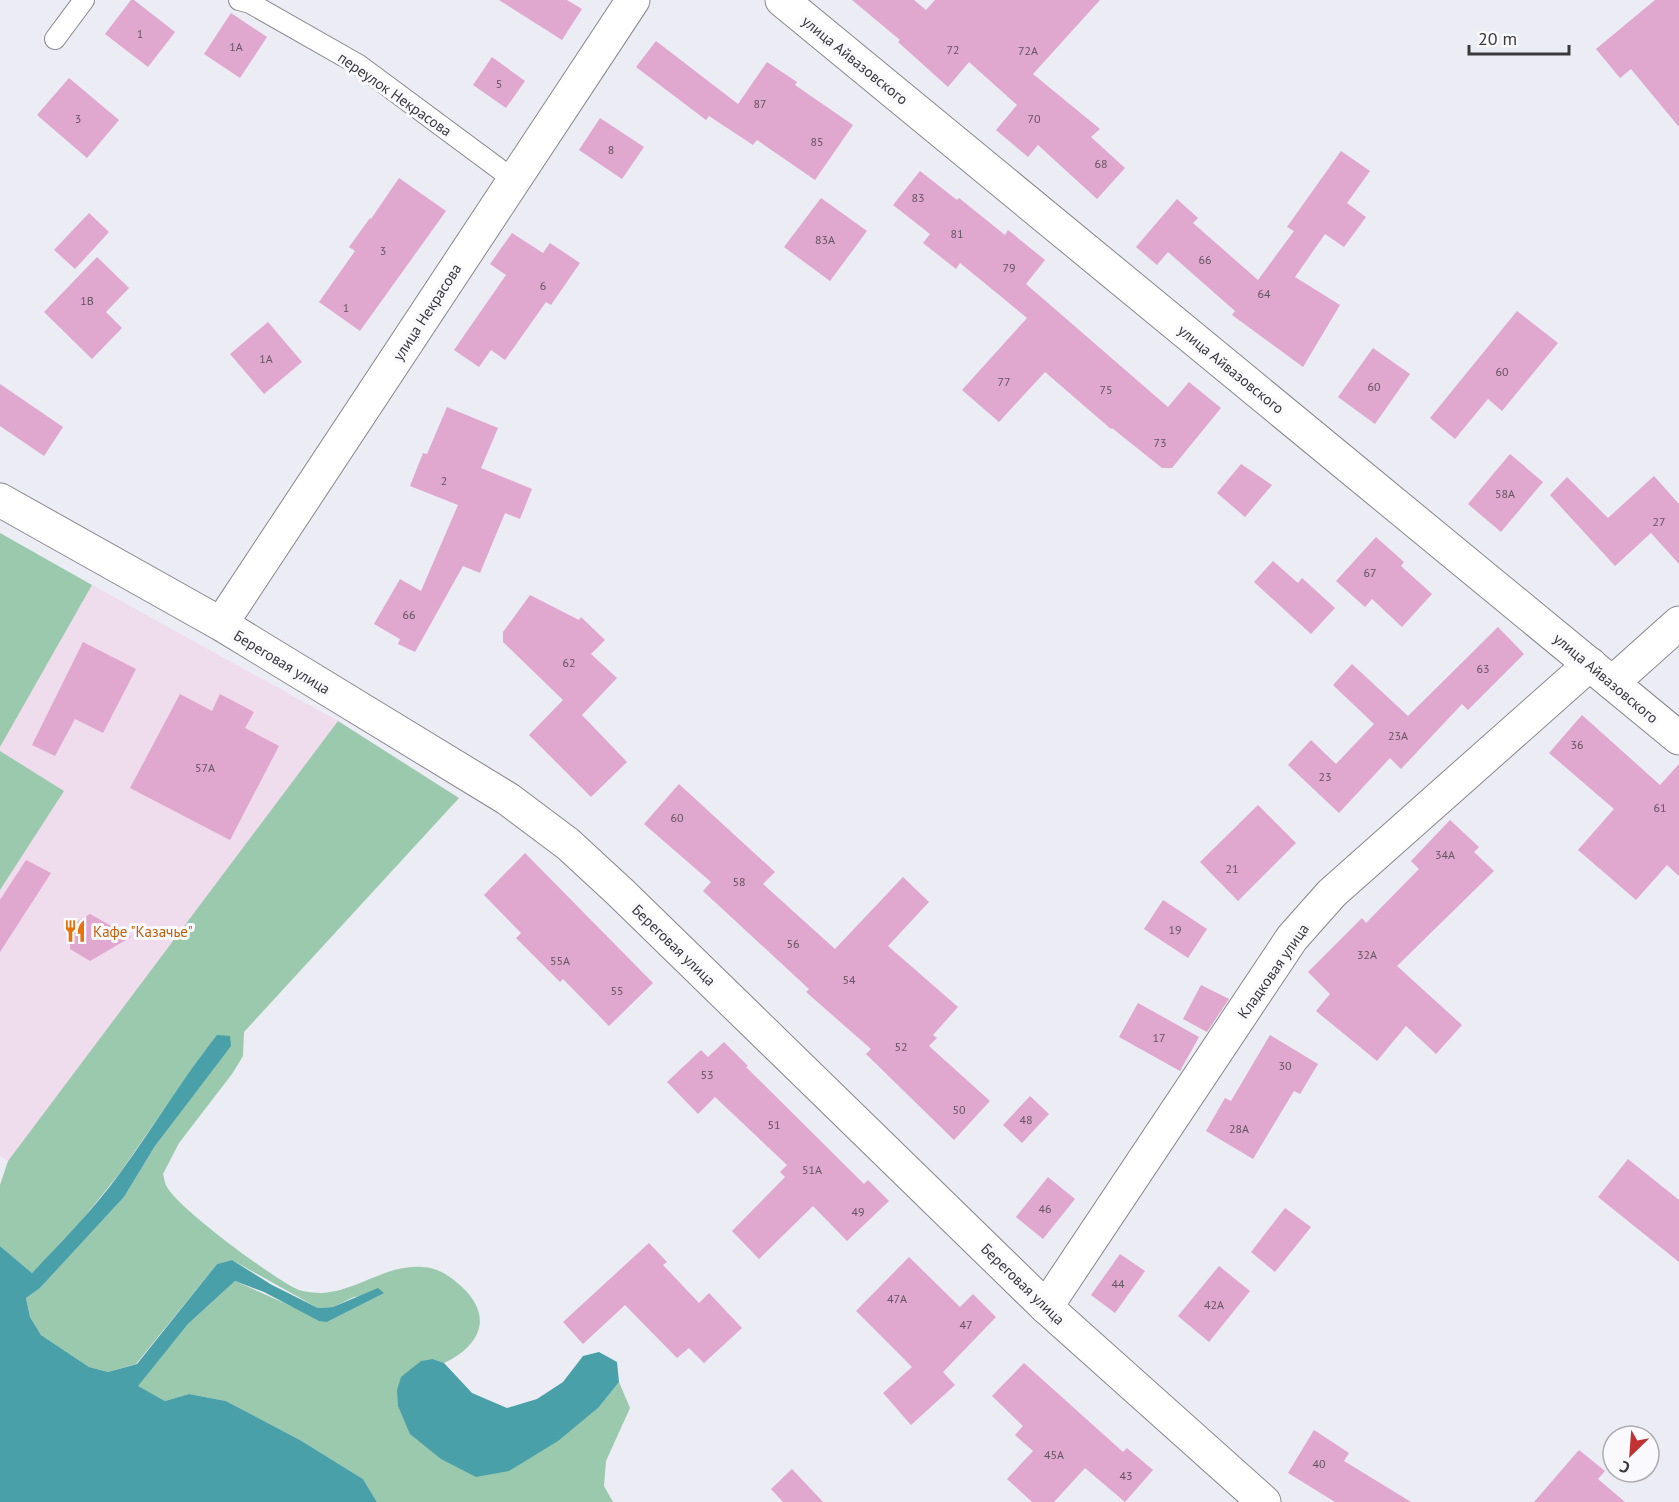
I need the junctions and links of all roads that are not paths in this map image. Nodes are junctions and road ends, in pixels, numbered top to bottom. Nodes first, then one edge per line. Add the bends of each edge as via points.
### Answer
1 (84, 0) edge
2 (239, 0) edge
3 (633, 0) edge
4 (782, 0) edge
5 (55, 39) dead end
6 (514, 180) junction
7 (0, 500) edge
8 (1679, 623) edge
9 (221, 624) junction
10 (1601, 674) junction
11 (1679, 738) edge
12 (1046, 1307) junction
13 (1264, 1502) edge

1 - 5 lane
2 - 6 lane, переулок Некрасова via 358,66
3 - 6 street, улица Некрасова
4 - 10 street, улица Айвазовского
6 - 9 street, улица Некрасова
7 - 9 street, Береговая улица
8 - 10 street, Кладковая улица
9 - 12 street, Береговая улица via 508,799 568,844
10 - 11 street, улица Айвазовского
10 - 12 street, Кладковая улица via 1332,892 1292,938
12 - 13 street, Береговая улица

